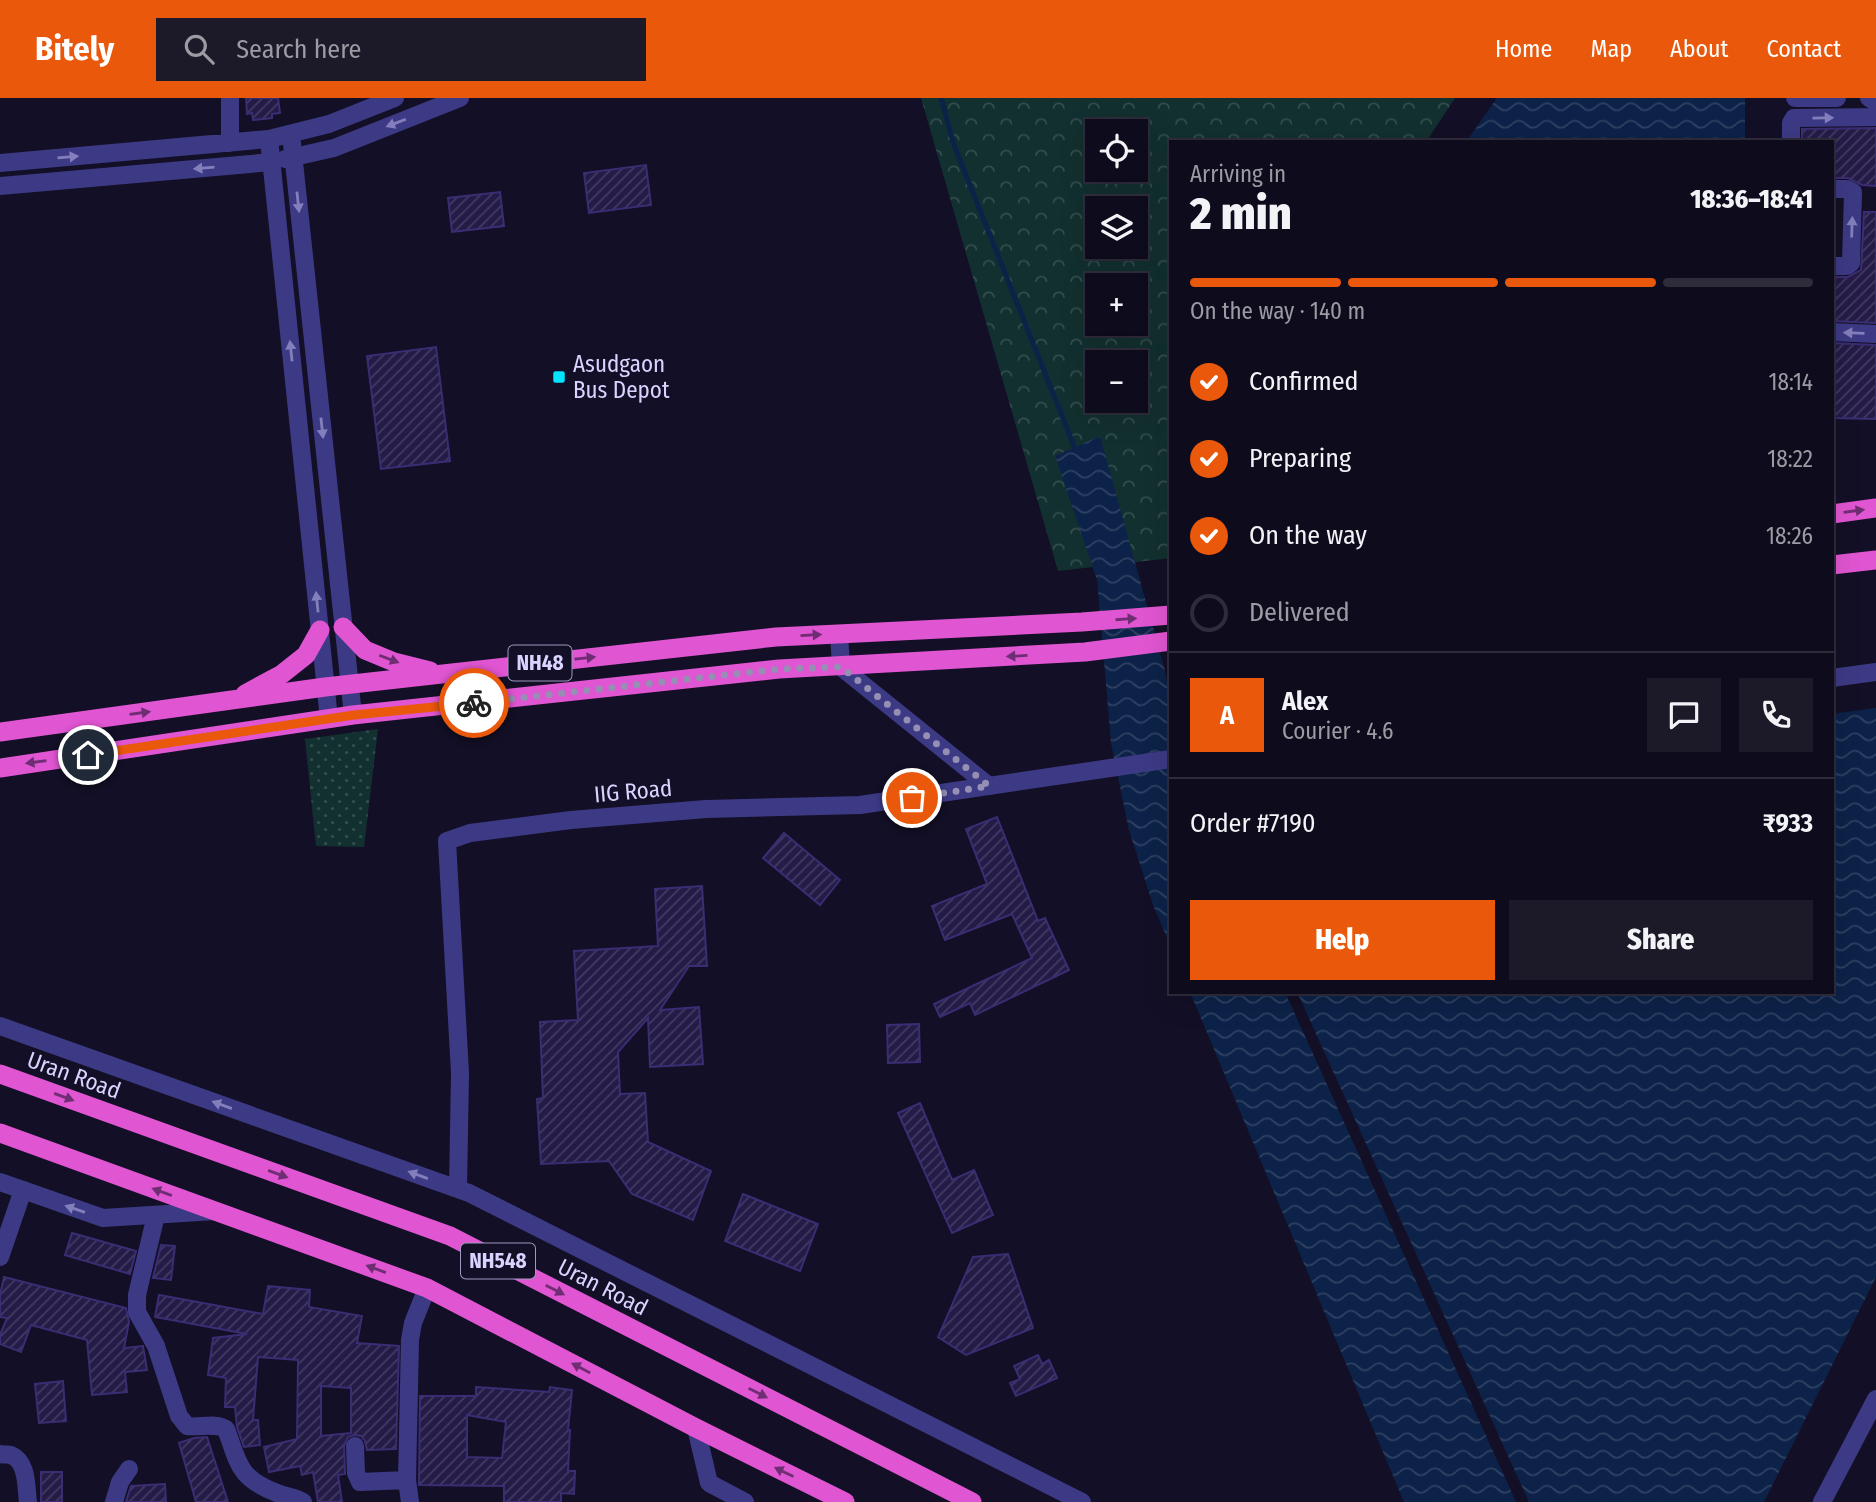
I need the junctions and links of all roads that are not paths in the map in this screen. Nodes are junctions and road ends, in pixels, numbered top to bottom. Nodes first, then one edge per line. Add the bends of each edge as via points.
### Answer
1 (230, 98) edge
2 (395, 98) edge
3 (460, 98) edge
4 (1795, 98) edge
5 (1837, 98) edge
6 (1869, 98) edge
7 (1876, 102) edge
8 (1876, 117) edge
9 (291, 134) junction
10 (269, 139) junction
11 (1791, 140) edge
12 (230, 143) junction
13 (293, 157) junction
14 (272, 162) junction
15 (0, 163) edge
16 (0, 186) edge
17 (1834, 189) edge
18 (1834, 266) edge
19 (1834, 332) edge
20 (1876, 334) edge
21 (1876, 508) edge
22 (1834, 514) edge
23 (1876, 560) edge
24 (1834, 565) edge
25 (1169, 615) edge
26 (343, 627) junction
27 (320, 630) junction
28 (839, 634) junction
29 (1169, 641) edge
30 (841, 667) junction
31 (1876, 672) edge
32 (444, 674) junction
33 (1834, 677) edge
34 (349, 684) junction
35 (325, 687) junction
36 (235, 700) junction
37 (354, 715) junction
38 (329, 719) junction
39 (0, 732) edge
40 (1169, 759) edge
41 (0, 768) edge
42 (989, 786) junction
43 (0, 1026) edge
44 (0, 1074) edge
45 (0, 1133) edge
46 (0, 1182) edge
47 (458, 1189) junction
48 (23, 1190) junction
49 (215, 1211) junction
50 (156, 1215) junction
51 (0, 1257) edge
52 (427, 1287) junction
53 (1876, 1399) edge
54 (696, 1428) junction
55 (355, 1446) dead end
56 (0, 1454) edge
57 (129, 1469) dead end
58 (407, 1480) junction
59 (28, 1502) edge
60 (114, 1502) edge
61 (303, 1502) edge
62 (410, 1502) edge
63 (745, 1502) edge
64 (845, 1502) edge
65 (972, 1502) edge
66 (1082, 1502) edge
67 (1822, 1502) edge

1 - 12 street
2 - 9 street
3 -> 13 street via 334,148
4 - 5 street
6 - 7 street
11 -> 8 street via 1794,118
9 - 10 street
9 - 13 street
10 - 12 street
10 - 14 street
15 -> 12 street
13 - 14 street
13 -> 26 street
14 -> 16 street
27 -> 14 street
18 -> 17 street via 1851,263 1853,192
20 -> 19 street
22 -> 21 highway
23 - 24 highway
28 -> 25 highway, NH48
26 -> 32 highway via 365,650
26 - 34 street
27 - 35 street
27 - 36 highway via 306,655
28 - 30 street
32 -> 28 highway, NH48 via 776,636
29 -> 30 highway, NH48 via 1085,652
30 - 37 highway, NH48 via 779,669
30 - 42 street
31 - 33 street
32 - 34 highway, NH48
34 - 35 highway, NH48
34 - 37 street
35 - 36 highway, NH48
35 - 38 street
39 -> 36 highway, NH48
37 - 38 highway, NH48
38 -> 41 highway, NH48
40 - 42 street, IIG Road
42 - 47 street, IIG Road via 860,805 706,809 571,820 470,833 447,841 460,1073
47 -> 43 street
44 -> 65 highway, Uran Road / NH548 via 450,1236
49 -> 45 highway, NH548
46 - 48 street
47 - 66 street
50 -> 48 street via 103,1219
48 - 51 street
49 - 50 street
52 -> 49 highway, NH548
50 - 61 street via 137,1312 156,1346 179,1416 187,1426 220,1425 226,1429 243,1472 279,1494
54 -> 52 highway, NH548
52 - 58 street via 410,1340
53 - 67 street
54 - 63 street via 709,1483
64 -> 54 highway, NH548
55 - 58 street via 360,1482
56 - 59 street via 12,1455 24,1469
57 - 60 street
58 - 62 street

